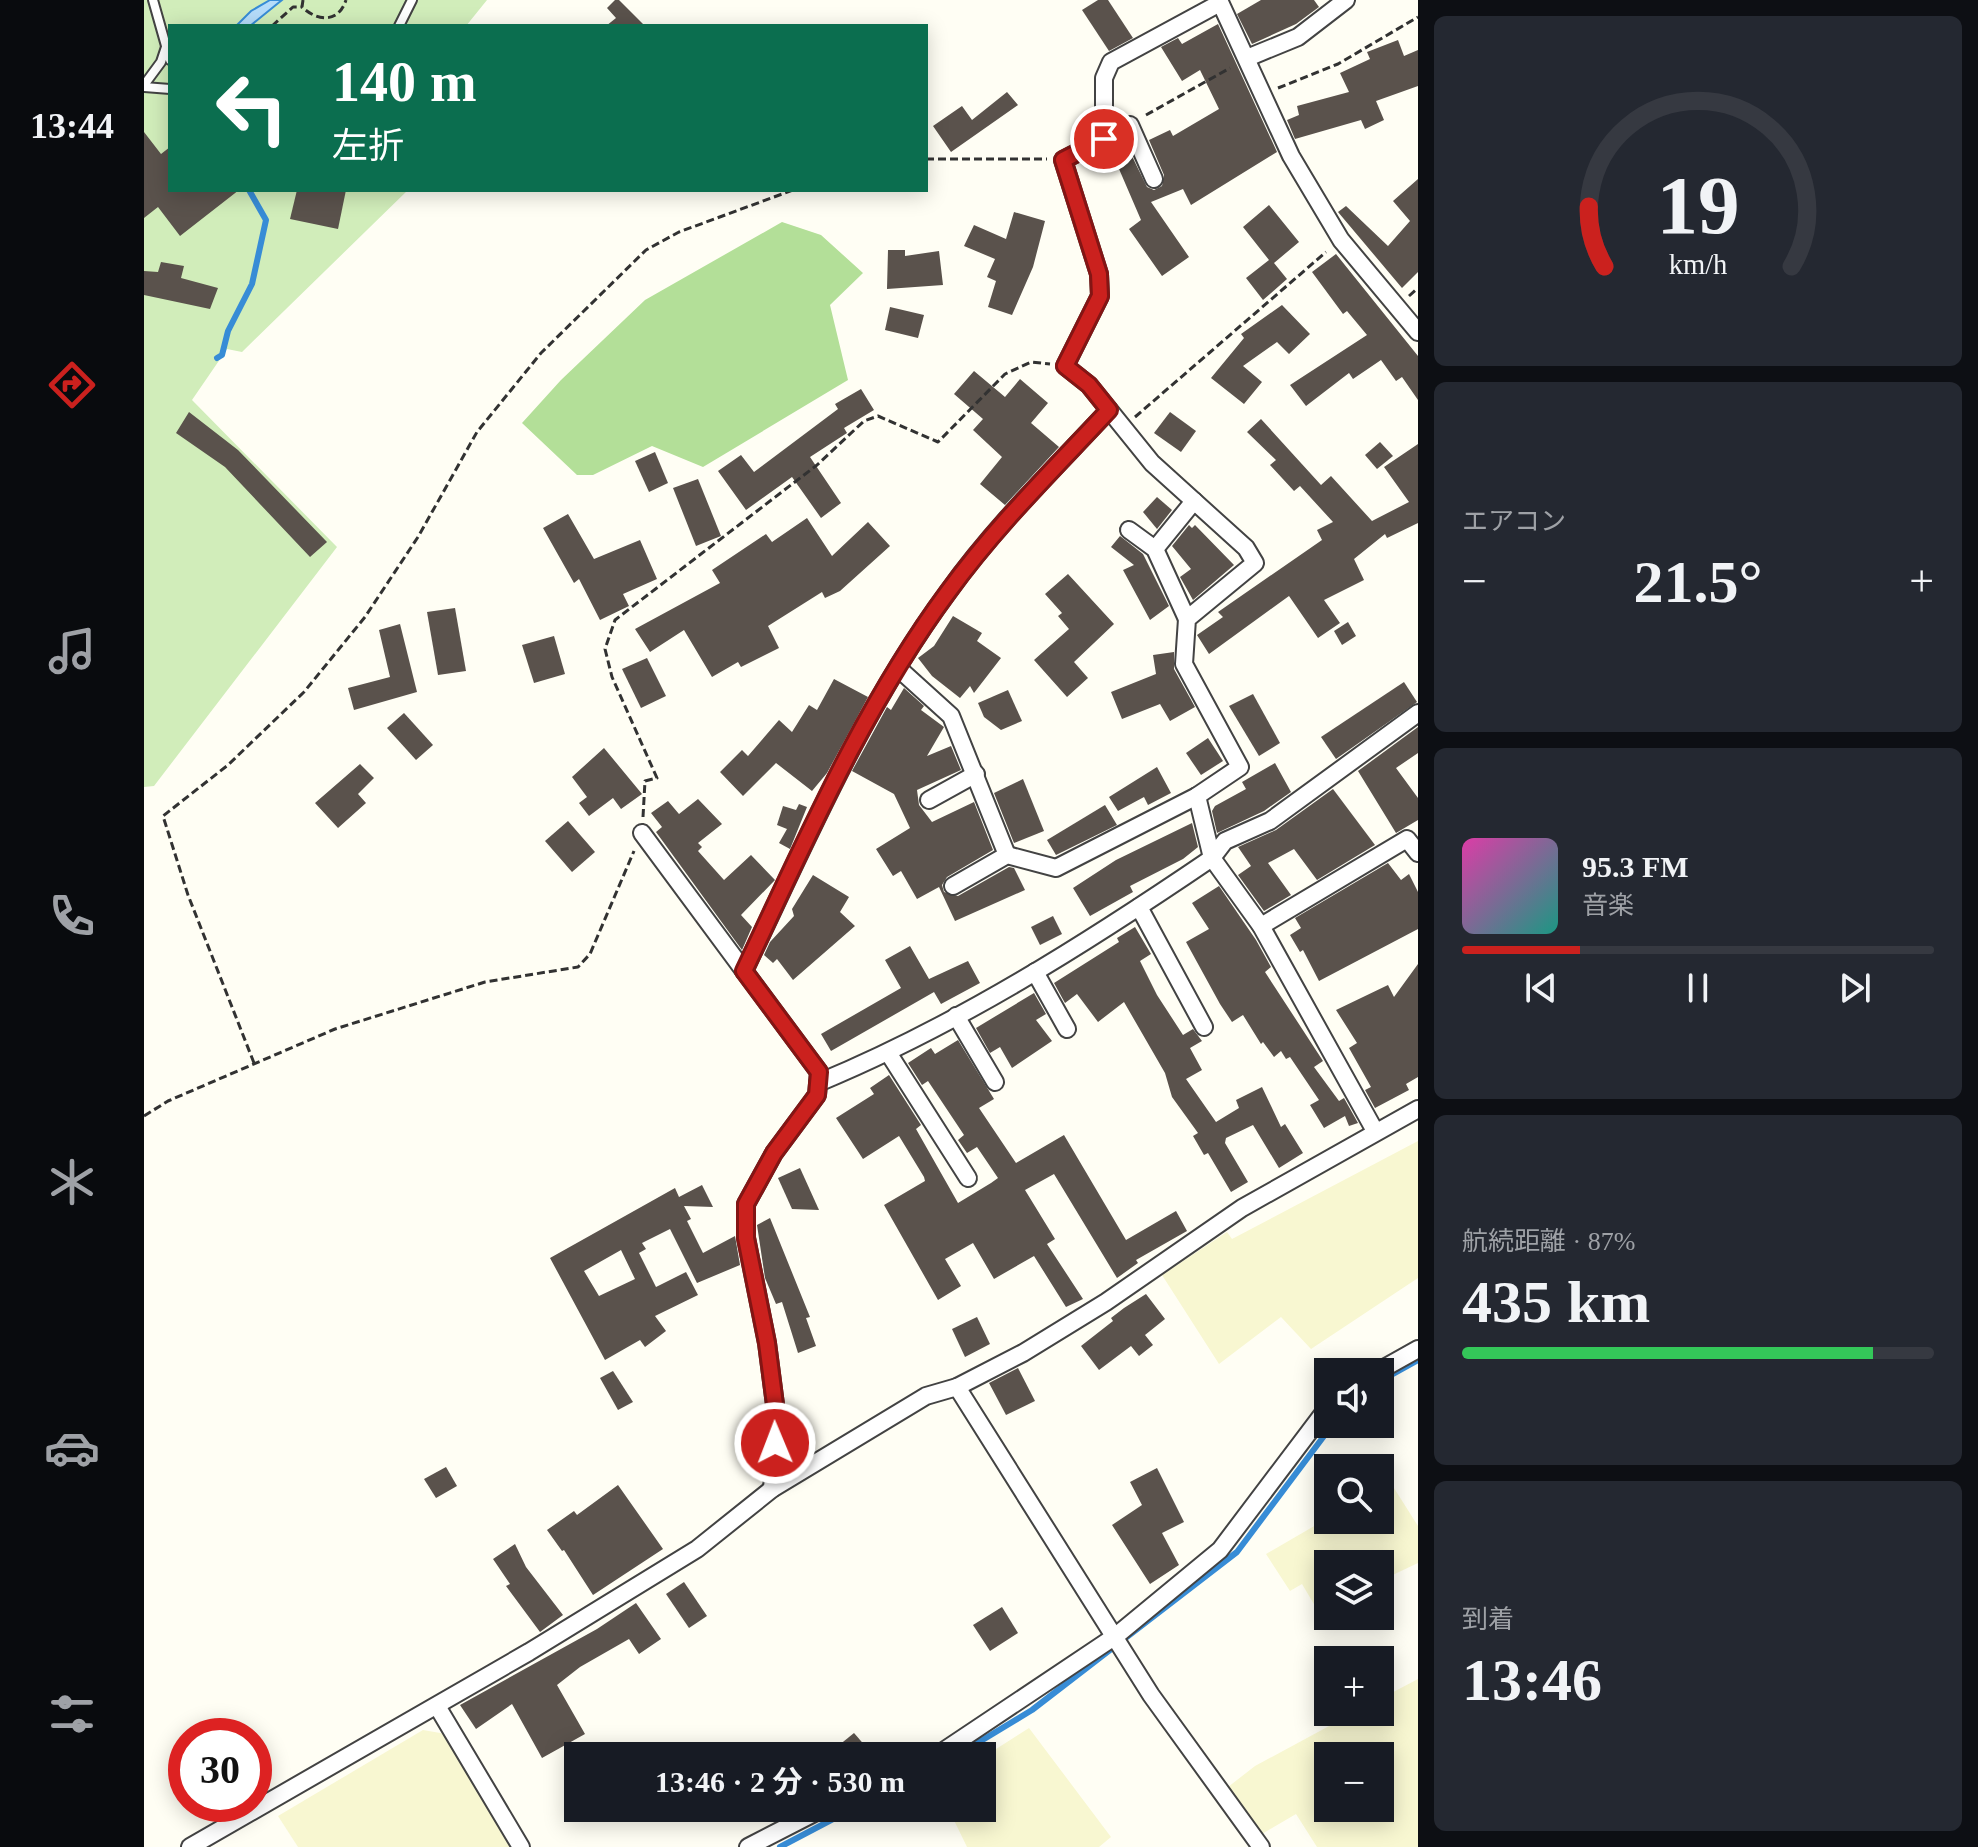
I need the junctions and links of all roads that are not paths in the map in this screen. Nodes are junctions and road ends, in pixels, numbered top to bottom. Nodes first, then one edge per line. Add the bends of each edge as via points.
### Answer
1 (153, 0) edge
2 (412, 0) edge
3 (1346, 0) edge
4 (1220, 2) edge
5 (400, 24) edge
6 (166, 46) junction
7 (168, 53) edge
8 (1247, 58) junction
9 (144, 86) edge
10 (168, 89) edge
11 (1130, 125) road end
12 (1154, 179) dead end
13 (1418, 332) edge
14 (1109, 410) junction
15 (1194, 501) junction
16 (1129, 530) dead end
17 (1155, 549) junction
18 (1187, 619) junction
19 (898, 668) junction
20 (1418, 713) edge
21 (976, 774) junction
22 (1197, 796) junction
23 (929, 800) dead end
24 (642, 833) road end
25 (1418, 853) edge
26 (1007, 855) junction
27 (1212, 858) junction
28 (953, 886) dead end
29 (1139, 907) junction
30 (1261, 926) junction
31 (744, 971) junction
32 (1035, 972) junction
33 (956, 1016) junction
34 (1204, 1027) dead end
35 (1067, 1029) dead end
36 (889, 1054) junction
37 (995, 1082) dead end
38 (818, 1083) junction
39 (1418, 1109) edge
40 (1375, 1131) junction
41 (968, 1178) dead end
42 (1418, 1349) edge
43 (1394, 1362) edge
44 (957, 1387) junction
45 (1314, 1426) edge
46 (772, 1489) junction
47 (1117, 1635) junction
48 (437, 1706) junction
49 (957, 1742) edge
50 (797, 1822) edge
51 (190, 1847) edge
52 (521, 1847) edge
53 (748, 1847) edge
54 (1261, 1847) edge

1 - 6 lane
2 - 5 lane
3 - 8 street via 1298,37
4 - 8 street
4 - 14 street via 1111,62 1104,78 1104,139 1063,160 1100,285 1100,296 1065,366
6 - 7 lane
6 - 9 lane
8 - 13 street via 1291,156 1341,240
9 - 10 lane
11 - 12 street
14 - 15 street via 1152,463
14 - 19 street via 957,580
15 - 17 street
15 - 18 street via 1246,548 1255,563
16 - 17 street
17 - 18 street
18 - 22 street via 1184,664 1240,767
19 - 21 street via 951,716
19 - 31 street via 829,793
20 - 27 street via 1270,821 1225,841
21 - 23 street
21 - 26 street
22 - 26 street via 1056,868
22 - 27 street
24 - 31 street
25 - 30 street via 1407,839
26 - 28 street
27 - 29 street
27 - 30 street
29 - 32 street
29 - 34 street
30 - 40 street
31 - 38 street via 819,1072
32 - 33 street
32 - 35 street
33 - 36 street
33 - 37 street
36 - 38 street
36 - 41 street
38 - 46 street via 817,1095 774,1153 746,1204 746,1238 777,1420
39 - 40 street
40 - 44 street via 1242,1208 1023,1353
42 - 43 street
44 - 46 street via 926,1396
44 - 47 street
45 - 47 street via 1220,1550
46 - 48 street via 697,1549
47 - 49 street
47 - 54 street via 1151,1695
48 - 51 street
48 - 52 street
50 - 53 street

